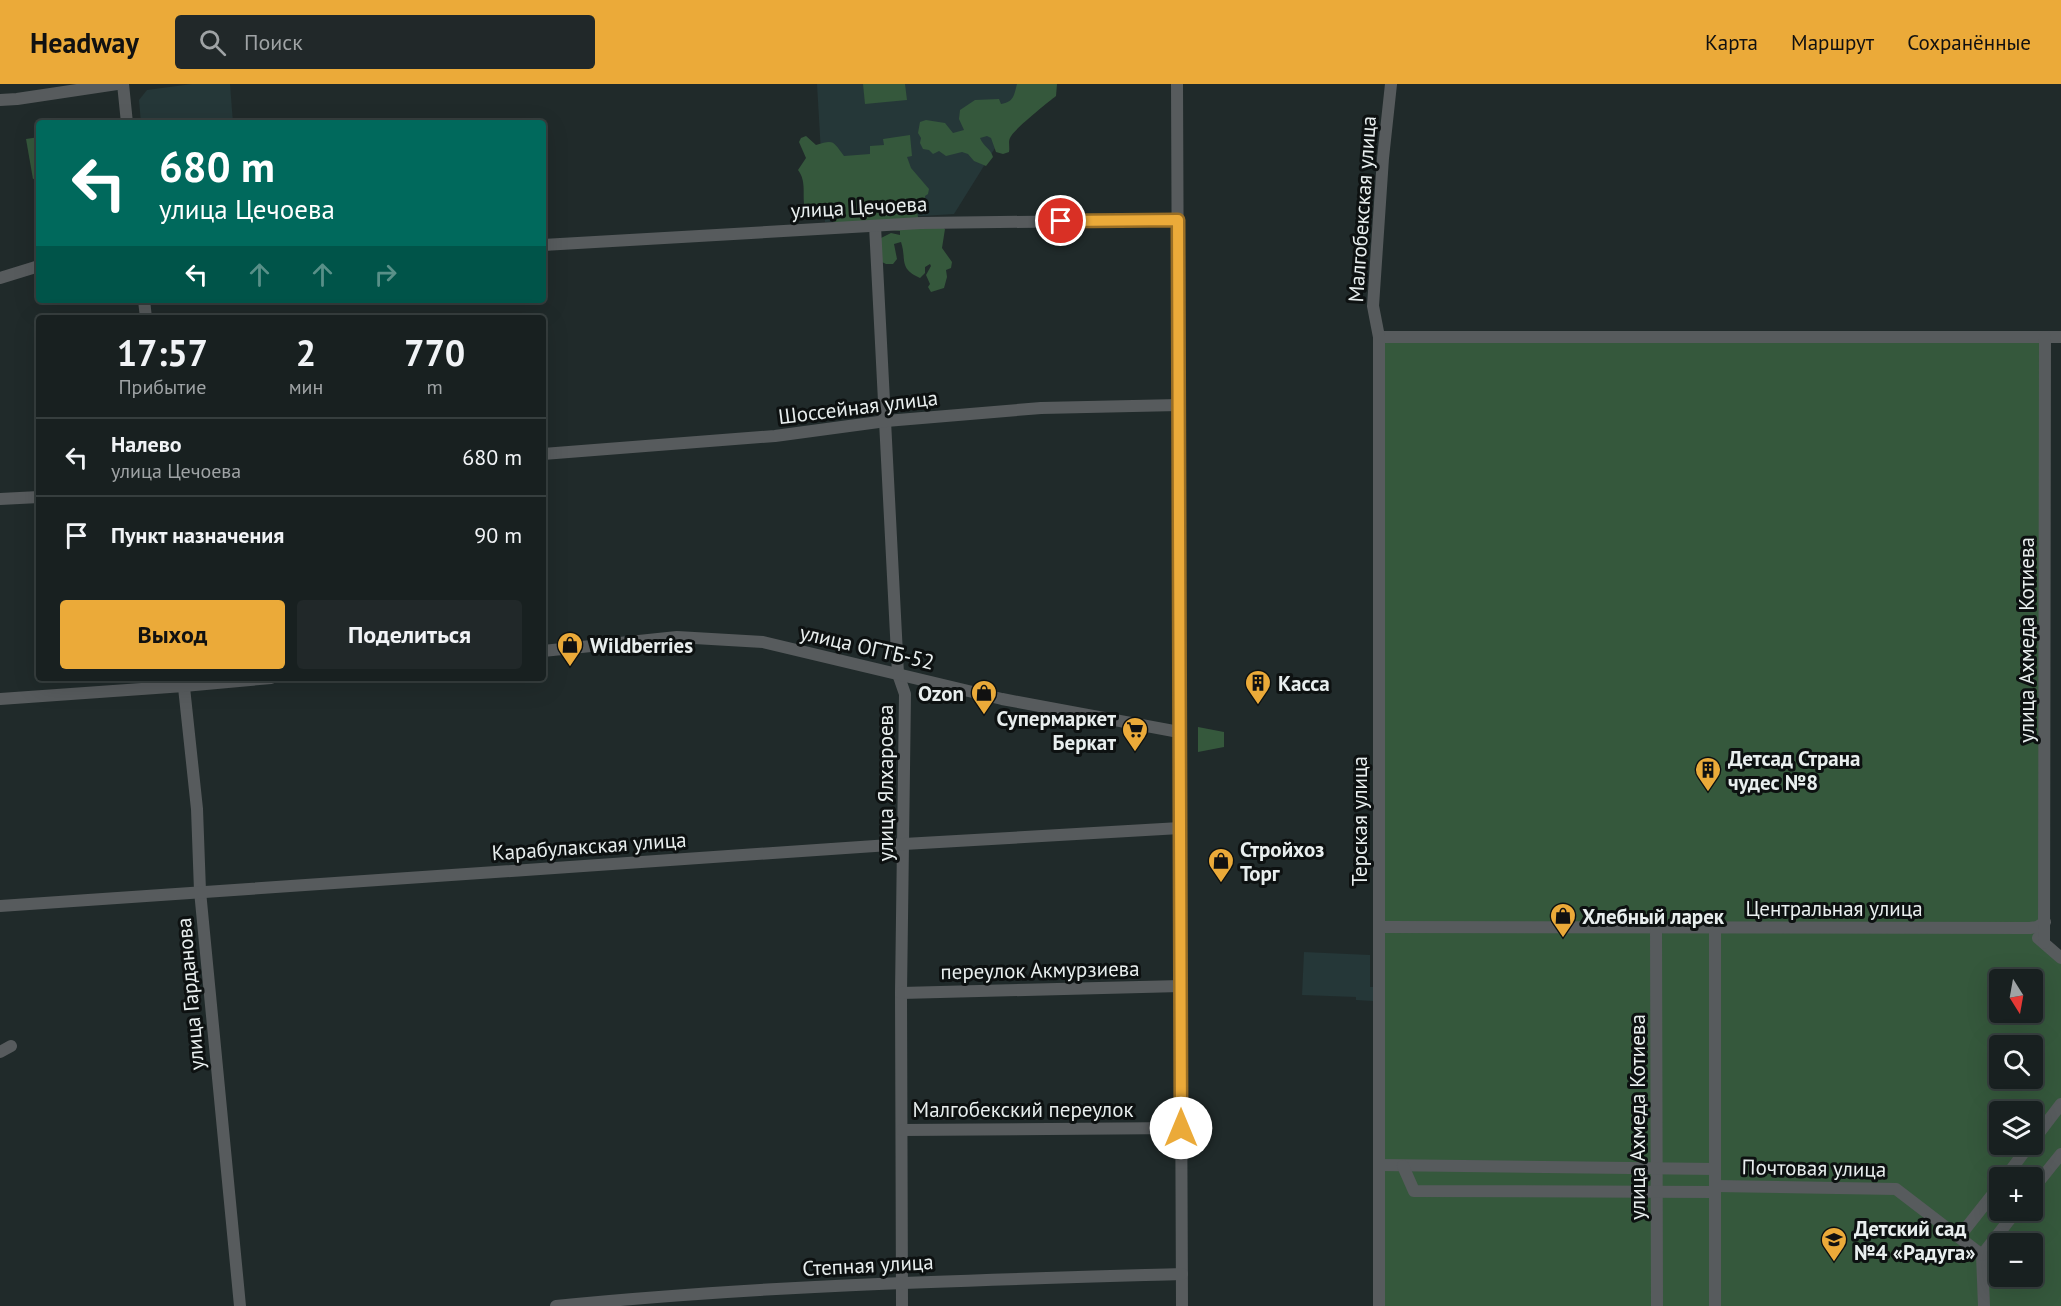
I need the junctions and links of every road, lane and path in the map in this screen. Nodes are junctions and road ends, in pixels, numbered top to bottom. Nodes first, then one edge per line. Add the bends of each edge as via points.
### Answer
1 (117, 84) edge
2 (123, 84) edge
3 (1178, 84) edge
4 (1391, 84) edge
5 (0, 100) edge
6 (127, 120) edge
7 (1178, 220) junction
8 (875, 226) junction
9 (546, 245) edge
10 (36, 267) edge
11 (0, 278) edge
12 (1379, 337) junction
13 (2045, 337) junction
14 (2061, 337) edge
15 (1179, 405) junction
16 (886, 421) junction
17 (546, 454) edge
18 (36, 496) edge
19 (0, 499) edge
20 (546, 651) edge
21 (898, 674) junction
22 (205, 681) edge
23 (183, 682) edge
24 (0, 699) edge
25 (1179, 732) junction
26 (1180, 828) junction
27 (904, 844) junction
28 (200, 891) junction
29 (0, 906) edge
30 (2045, 922) junction
31 (1379, 927) junction
32 (1656, 927) junction
33 (1715, 927) junction
34 (2026, 928) junction
35 (2044, 944) junction
36 (2061, 957) edge
37 (1180, 986) junction
38 (901, 993) junction
39 (2061, 1104) edge
40 (2043, 1127) edge
41 (1181, 1128) junction
42 (902, 1130) junction
43 (2061, 1154) edge
44 (1379, 1166) junction
45 (1403, 1166) junction
46 (1656, 1168) junction
47 (1715, 1169) junction
48 (2043, 1176) edge
49 (1715, 1189) junction
50 (1656, 1192) junction
51 (1989, 1199) edge
52 (2008, 1221) edge
53 (1959, 1237) junction
54 (1982, 1255) junction
55 (1182, 1275) junction
56 (903, 1282) junction
57 (240, 1306) edge
58 (556, 1306) edge
59 (902, 1306) edge
60 (1182, 1306) edge
61 (1379, 1306) edge
62 (1657, 1306) edge
63 (1715, 1306) edge
64 (1984, 1306) edge

1 - 5 street
2 - 6 street
3 - 7 street
4 - 12 street, Малгобекская улица via 1373,306
7 - 8 street, улица Цечоева
7 - 15 street
8 - 9 street, улица Цечоева
8 - 16 street, улица Ялхароева
10 - 11 street
12 - 13 street
12 - 31 street, Терская улица
13 - 14 street
13 - 30 street, улица Ахмеда Котиева
15 - 16 street, Шоссейная улица via 1041,408
15 - 25 street
16 - 17 street, Шоссейная улица via 775,436
16 - 21 street, улица Ялхароева
18 - 19 street
20 - 21 street, улица ОГТБ-52 via 677,637 763,642
21 - 25 street, улица ОГТБ-52 via 1002,699
21 - 27 street, улица Ялхароева via 904,694
22 - 23 street
23 - 24 street
23 - 28 street, улица Гарданова via 197,809
25 - 26 street
26 - 27 street, Карабулакская улица
26 - 37 street
27 - 28 street, Карабулакская улица
27 - 38 street, улица Ялхароева
28 - 29 street, Карабулакская улица
28 - 57 street, улица Гарданова
30 - 34 street, Центральная улица
30 - 35 street, улица Ахмеда Котиева
31 - 32 street, Центральная улица
31 - 44 street, Терская улица
32 - 33 street, Центральная улица
32 - 46 street, улица Ахмеда Котиева
33 - 34 street, Центральная улица
33 - 47 street
34 - 35 street
35 - 36 street
37 - 38 street, переулок Акмурзиева
37 - 41 street
38 - 42 street, улица Ялхароева
39 - 40 street
41 - 42 street, Малгобекский переулок
41 - 55 street
42 - 56 street, улица Ялхароева
43 - 48 street
44 - 45 street
44 - 61 street, Терская улица
45 - 46 street
45 - 50 street, Почтовая улица via 1414,1191
46 - 47 street
46 - 50 street, улица Ахмеда Котиева
47 - 49 street
49 - 50 street, Почтовая улица
49 - 53 street, Почтовая улица via 1896,1189
49 - 63 street
50 - 62 street, улица Ахмеда Котиева
51 - 53 street
52 - 54 street
53 - 54 street, Почтовая улица
54 - 64 street
55 - 56 street, Степная улица
55 - 60 street
56 - 58 street, Степная улица
56 - 59 street, улица Ялхароева

